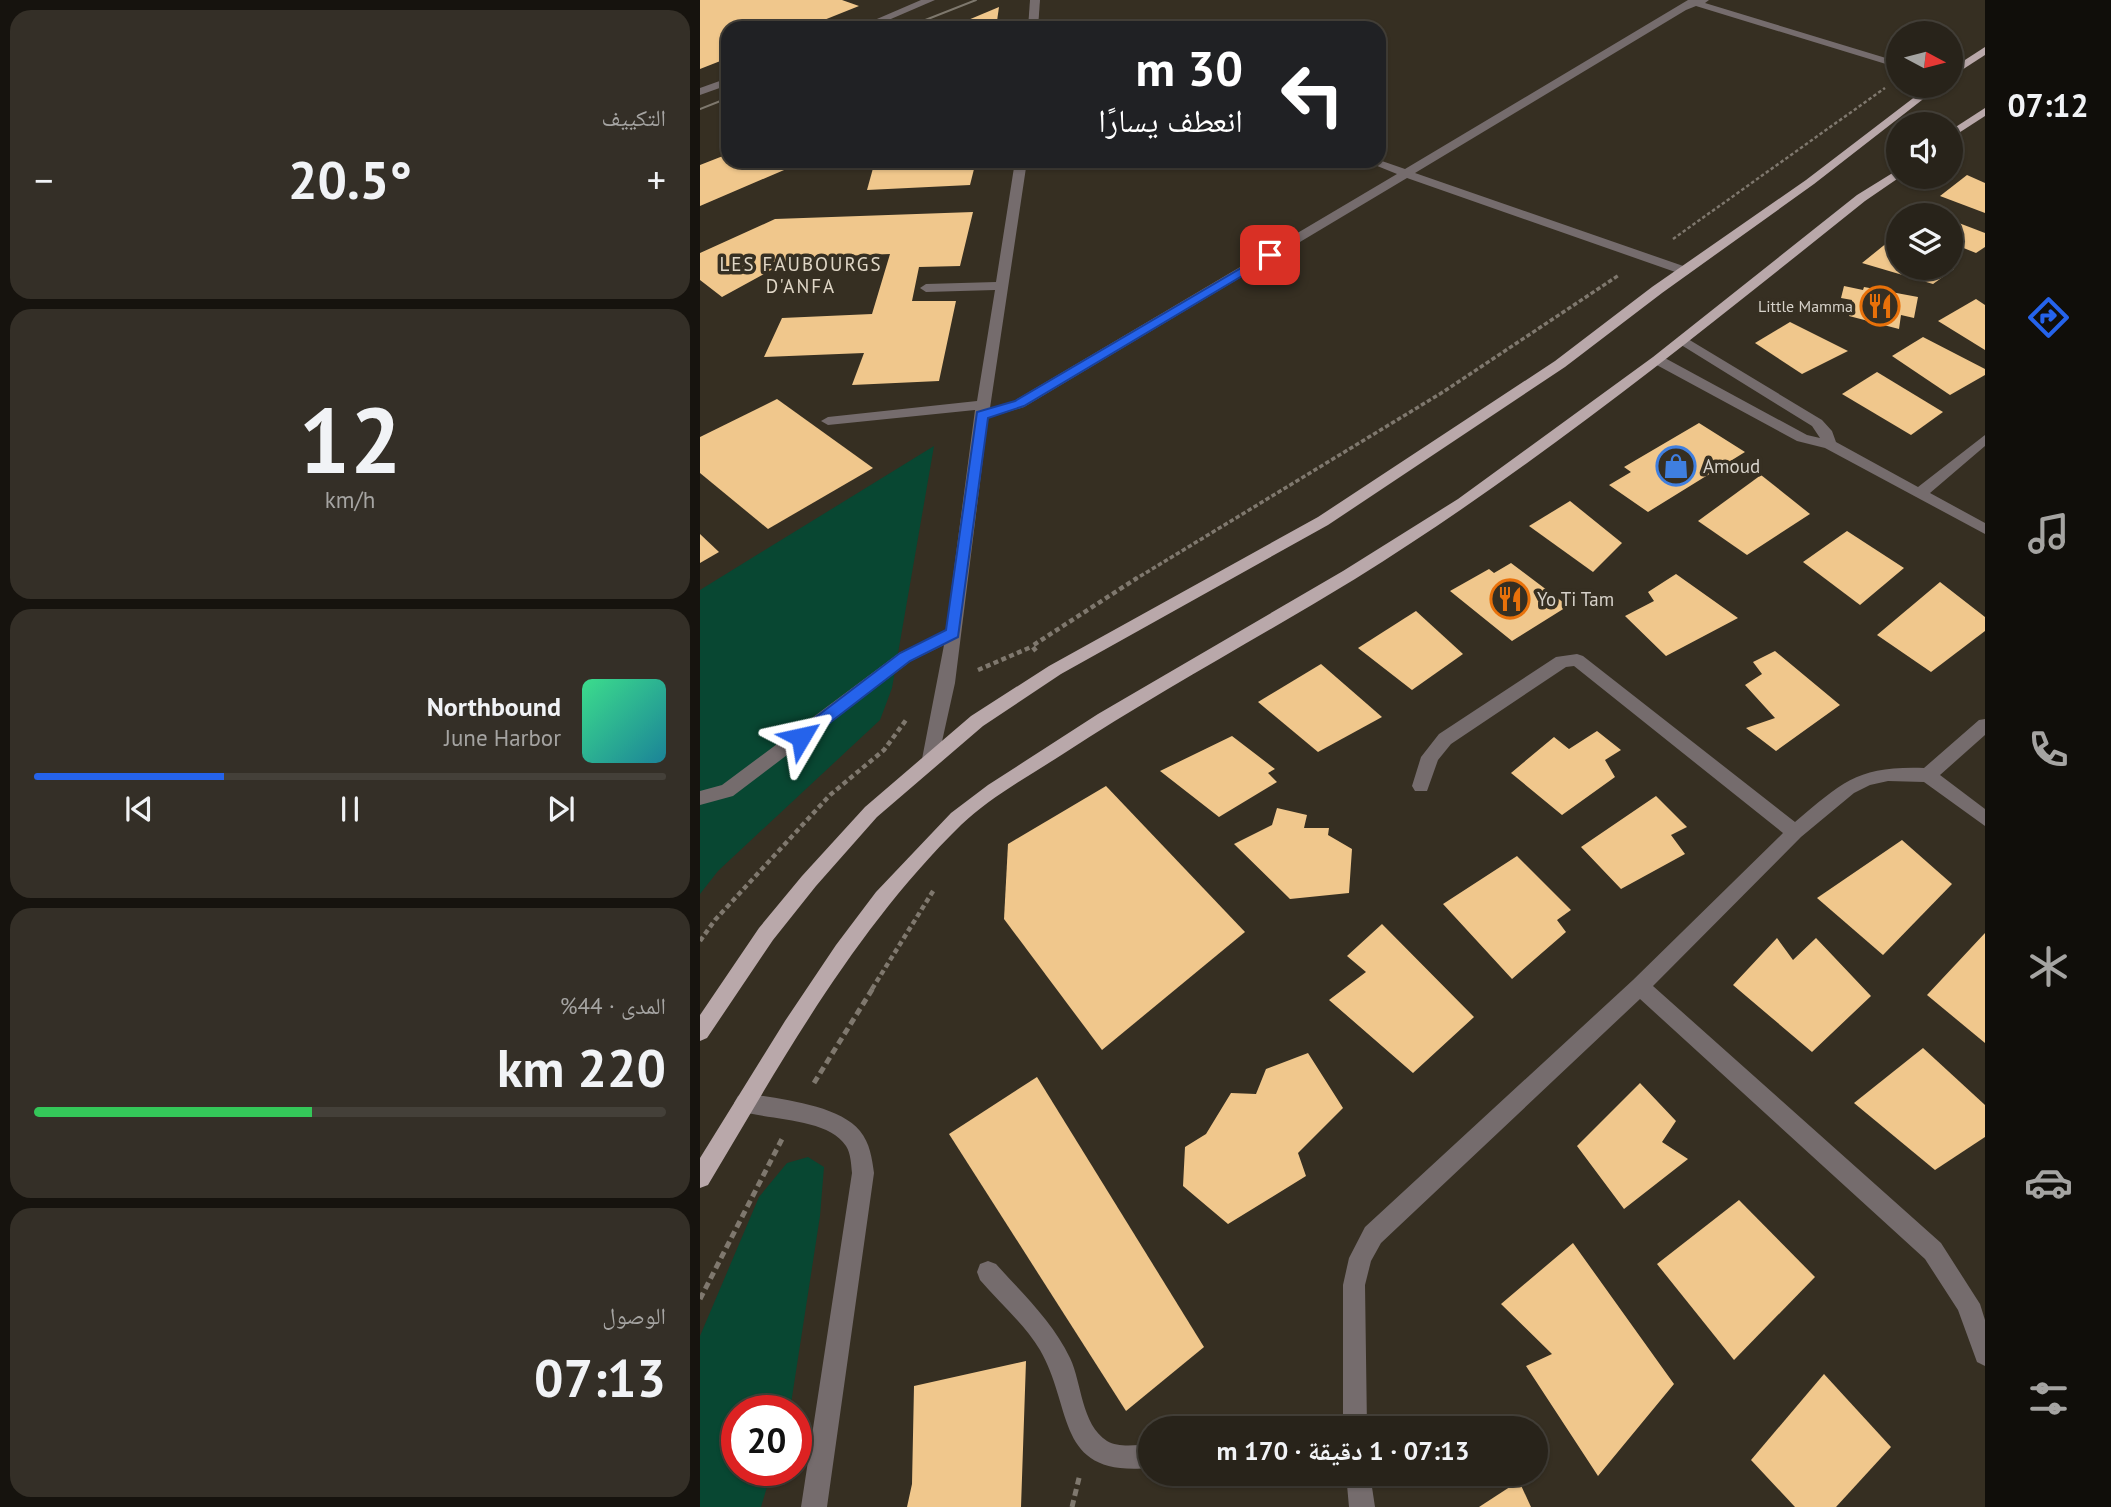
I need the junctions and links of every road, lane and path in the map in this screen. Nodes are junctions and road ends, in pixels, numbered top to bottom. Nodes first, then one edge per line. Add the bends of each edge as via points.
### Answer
1 (900, 0) edge
2 (930, 0) edge
3 (1035, 0) edge
4 (1685, 0) edge
5 (1701, 2) edge
6 (916, 6) junction
7 (878, 21) edge
8 (1034, 21) edge
9 (1985, 50) edge
10 (1886, 61) edge
11 (1964, 65) edge
12 (721, 84) edge
13 (1886, 88) dead end
14 (700, 92) edge
15 (1920, 98) edge
16 (1985, 111) edge
17 (1963, 127) edge
18 (1386, 166) edge
19 (1020, 168) edge
20 (1407, 173) junction
21 (1886, 181) edge
22 (1646, 257) junction
23 (1685, 271) junction
24 (1003, 286) junction
25 (926, 288) dead end
26 (1683, 340) junction
27 (1658, 360) junction
28 (982, 410) junction
29 (828, 421) dead end
30 (1985, 439) edge
31 (1830, 445) junction
32 (1920, 493) junction
33 (1985, 529) edge
34 (953, 633) junction
35 (1032, 646) junction
36 (1055, 670) junction
37 (947, 683) junction
38 (907, 718) dead end
39 (1985, 725) edge
40 (931, 759) junction
41 (1928, 775) junction
42 (1421, 786) dead end
43 (700, 798) edge
44 (1985, 819) edge
45 (1796, 832) junction
46 (939, 882) dead end
47 (700, 941) edge
48 (1640, 986) junction
49 (700, 1032) edge
50 (745, 1103) junction
51 (795, 1114) junction
52 (700, 1178) edge
53 (988, 1272) dead end
54 (700, 1299) edge
55 (1985, 1354) edge
56 (1355, 1416) edge
57 (1138, 1458) edge
58 (1360, 1486) edge
59 (814, 1507) edge
60 (1362, 1507) edge

1 - 6 street
2 - 6 street
3 - 8 street
4 - 5 street
5 - 10 street
5 - 20 street
6 - 7 street
9 - 11 main road
12 - 14 street
13 - 22 path
15 - 23 main road
16 - 17 main road
18 - 20 street
19 - 24 street
20 - 22 street
20 - 28 street via 1020,404
21 - 26 main road
22 - 23 street
22 - 35 path via 1420,406
23 - 36 main road via 1560,364 1323,521
24 - 25 street
24 - 28 street
26 - 27 main road
26 - 31 street via 1817,423
27 - 31 street via 1802,439
27 - 50 main road via 1463,502 1349,575 1104,719 957,818 883,898 843,951
28 - 29 street
28 - 34 street
30 - 32 street
31 - 32 street
32 - 33 street
34 - 37 street
34 - 43 street via 905,657 727,791
35 - 36 path
35 - 37 path
36 - 40 main road via 977,721
37 - 40 street
38 - 47 path via 884,750 830,795
39 - 41 street
40 - 49 main road via 871,812 809,881 766,934
41 - 44 street
41 - 45 street via 1888,774 1866,779 1848,788
42 - 45 street via 1430,757 1446,739 1562,661 1577,660
45 - 48 street
46 - 51 path
48 - 55 street via 1933,1251 1968,1304
48 - 56 street via 1373,1235 1360,1258 1354,1285
50 - 51 street
50 - 52 main road
51 - 54 path
51 - 59 street via 835,1125 851,1136 863,1172
53 - 57 street via 1046,1338 1088,1439 1102,1453
58 - 60 street

